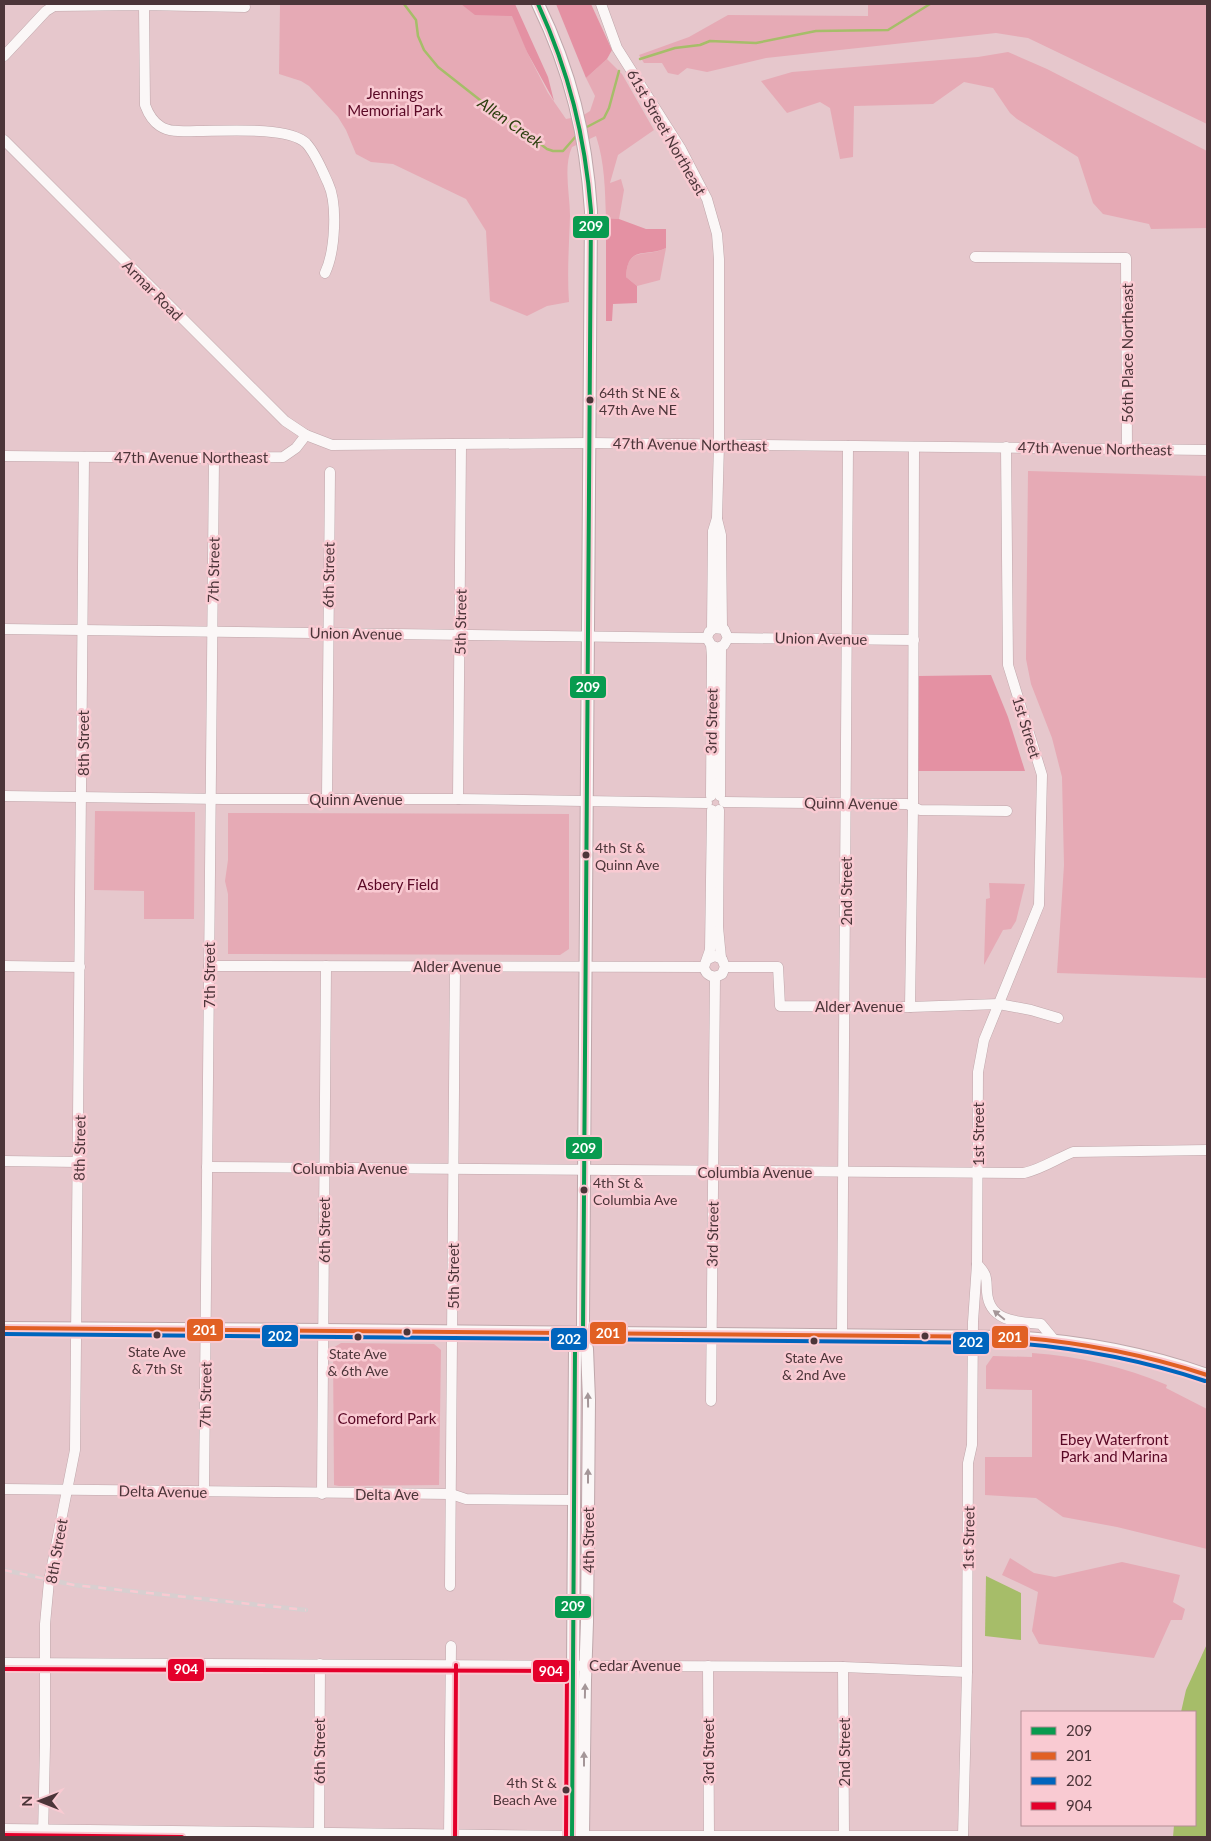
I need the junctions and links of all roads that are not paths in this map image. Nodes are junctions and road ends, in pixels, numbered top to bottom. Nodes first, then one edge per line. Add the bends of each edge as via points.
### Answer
1 (538, 4) edge
2 (601, 4) edge
3 (144, 5) edge
4 (245, 7) dead end
5 (4, 56) edge
6 (4, 140) edge
7 (975, 258) dead end
8 (325, 272) dead end
9 (306, 436) junction
10 (590, 443) junction
11 (719, 444) junction
12 (461, 445) junction
13 (848, 446) junction
14 (914, 447) junction
15 (1006, 447) junction
16 (1127, 449) junction
17 (1207, 450) edge
18 (4, 456) edge
19 (84, 456) junction
20 (214, 458) junction
21 (330, 472) dead end
22 (4, 628) edge
23 (84, 630) junction
24 (212, 631) junction
25 (327, 632) junction
26 (459, 634) junction
27 (713, 635) junction
28 (588, 636) junction
29 (728, 638) junction
30 (847, 639) junction
31 (914, 640) junction
32 (721, 647) junction
33 (4, 796) edge
34 (82, 797) junction
35 (210, 798) junction
36 (327, 798) junction
37 (458, 799) junction
38 (587, 800) junction
39 (716, 803) junction
40 (846, 803) junction
41 (913, 807) junction
42 (1007, 811) dead end
43 (706, 963) junction
44 (723, 963) junction
45 (4, 966) edge
46 (209, 966) junction
47 (326, 966) junction
48 (455, 966) junction
49 (586, 966) junction
50 (80, 967) junction
51 (715, 977) junction
52 (999, 1004) junction
53 (845, 1006) junction
54 (910, 1007) junction
55 (1058, 1018) dead end
56 (1207, 1150) edge
57 (4, 1161) edge
58 (79, 1162) junction
59 (207, 1167) junction
60 (325, 1168) junction
61 (454, 1169) junction
62 (585, 1170) junction
63 (713, 1171) junction
64 (844, 1172) junction
65 (978, 1173) junction
66 (977, 1264) junction
67 (4, 1328) edge
68 (77, 1328) junction
69 (206, 1330) junction
70 (324, 1330) junction
71 (452, 1331) junction
72 (584, 1334) junction
73 (710, 1334) junction
74 (842, 1337) junction
75 (973, 1337) junction
76 (1056, 1341) junction
77 (1207, 1375) edge
78 (711, 1401) dead end
79 (4, 1489) edge
80 (67, 1490) junction
81 (204, 1492) junction
82 (322, 1494) junction
83 (451, 1494) junction
84 (575, 1500) junction
85 (587, 1550) junction
86 (450, 1586) dead end
87 (451, 1646) dead end
88 (4, 1663) edge
89 (45, 1663) junction
90 (320, 1664) junction
91 (450, 1665) junction
92 (579, 1665) junction
93 (708, 1666) junction
94 (844, 1667) junction
95 (967, 1672) junction
96 (4, 1829) edge
97 (43, 1833) edge
98 (318, 1835) edge
99 (449, 1836) edge
100 (577, 1836) edge
101 (709, 1836) edge
102 (844, 1836) edge
103 (964, 1837) edge

1 - 10 main road, 4th Street via 568,76 586,147 591,211
2 - 11 street, 61st Street Northeast via 617,48 681,149 707,199 717,234
3 - 4 street
3 - 5 street via 54,6
3 - 8 street via 145,105 151,118 160,127 178,131 255,130 292,135 305,142 333,193 331,260
6 - 9 street, Armar Road via 285,421
7 - 16 street, 56th Place Northeast via 1126,258
9 - 12 street, 47th Avenue Northeast via 332,445
9 - 20 street, 47th Avenue Northeast via 283,457
10 - 11 street, 47th Avenue Northeast
10 - 12 street, 47th Avenue Northeast
10 - 28 main road, 4th Street
11 - 13 street, 47th Avenue Northeast
11 - 27 street, 3rd Street via 717,518 713,532
12 - 26 street, 5th Street
13 - 14 street, 47th Avenue Northeast
13 - 30 street, 2nd Street
14 - 15 street, 47th Avenue Northeast
14 - 31 street
15 - 16 street, 47th Avenue Northeast
15 - 52 street, 1st Street via 1008,665 1042,775 1039,905
16 - 17 street, 47th Avenue Northeast
18 - 19 street, 47th Avenue Northeast
19 - 20 street, 47th Avenue Northeast
19 - 23 street, 8th Street
20 - 24 street, 7th Street
21 - 25 street, 6th Street
22 - 23 street, Union Avenue
23 - 24 street, Union Avenue
23 - 34 street, 8th Street
24 - 25 street, Union Avenue
24 - 35 street, 7th Street
25 - 26 street, Union Avenue
25 - 36 street, 6th Street
26 - 28 street, Union Avenue
26 - 37 street, 5th Street
27 - 28 street, Union Avenue
27 - 29 street via 726,632
27 - 32 street, Union Avenue via 718,648
27 - 39 street, 3rd Street
28 - 38 main road, 4th Street
29 - 30 street, Union Avenue
29 - 32 street
30 - 31 street, Union Avenue
30 - 40 street, 2nd Street
31 - 41 street
32 - 39 street, 3rd Street
33 - 34 street, Quinn Avenue
34 - 35 street, Quinn Avenue
34 - 50 street, 8th Street
35 - 36 street, Quinn Avenue
35 - 46 street, 7th Street
36 - 37 street, Quinn Avenue
37 - 38 street, Quinn Avenue
38 - 39 street, Quinn Avenue
38 - 49 main road, 4th Street
39 - 40 street, Quinn Avenue
39 - 43 street, 3rd Street via 710,950
39 - 44 street, 3rd Street via 718,927
40 - 41 street, Quinn Avenue via 907,804
40 - 53 street, 2nd Street
41 - 42 street, Quinn Avenue via 920,810
41 - 54 street
43 - 44 street via 715,956
43 - 49 street, Alder Avenue
43 - 51 street via 707,974
44 - 51 street via 722,974
44 - 53 street, Alder Avenue via 778,967 780,1006
45 - 50 street
46 - 47 street, Alder Avenue
46 - 59 street, 7th Street
47 - 48 street, Alder Avenue
47 - 60 street, 6th Street
48 - 49 street, Alder Avenue
48 - 61 street, 5th Street
49 - 62 main road, 4th Street
50 - 58 street, 8th Street
51 - 63 street, 3rd Street
52 - 54 street, Alder Avenue
52 - 55 street
52 - 65 street, 1st Street via 984,1040 978,1072
53 - 54 street, Alder Avenue
53 - 64 street, 2nd Street
56 - 65 street, Columbia Avenue via 1073,1152 1024,1173
57 - 58 street
58 - 68 street, 8th Street
59 - 60 street, Columbia Avenue
59 - 69 street, 7th Street
60 - 61 street, Columbia Avenue
60 - 70 street, 6th Street
61 - 62 street, Columbia Avenue
61 - 71 street, 5th Street
62 - 63 street, Columbia Avenue
62 - 72 main road, 4th Street
63 - 64 street, Columbia Avenue
63 - 73 street, 3rd Street
64 - 65 street, Columbia Avenue
64 - 74 street, 2nd Street
65 - 66 street, 1st Street
66 - 75 street, 1st Street
76 -> 66 street via 1041,1324 1004,1320 996,1314 987,1295 986,1273
67 - 68 main road
68 - 69 main road
68 - 80 street, 8th Street via 75,1450
69 - 70 main road
69 - 81 street, 7th Street
70 - 71 main road
70 - 82 street, 6th Street
71 - 72 main road
71 - 83 street, 5th Street
72 - 73 main road
72 - 84 main road, 4th Street via 575,1347
85 -> 72 main road, 4th Street via 589,1400
73 - 74 main road
73 - 78 street, 3rd Street
74 - 75 main road
75 - 76 main road
75 - 95 street, 1st Street via 972,1445 968,1463
76 - 77 main road via 1097,1346
79 - 80 street, Delta Avenue
80 - 81 street, Delta Avenue
80 - 89 street, 8th Street via 49,1581
81 - 82 street, Delta Avenue
82 - 83 street, Delta Ave
83 - 84 street via 466,1498
83 - 86 street, 5th Street
84 - 85 main road via 582,1503 582,1538
84 - 92 main road, 4th Street via 575,1621
85 - 92 main road, 4th Street
87 - 91 street
88 - 89 street, Cedar Avenue
89 - 90 street, Cedar Avenue
89 - 97 street, 8th Street
90 - 91 street, Cedar Avenue
90 - 98 street, 6th Street
91 - 92 street, Cedar Avenue
91 - 99 street
92 - 93 street, Cedar Avenue
92 - 100 main road, 4th Street
93 - 94 street, Cedar Avenue
93 - 101 street, 3rd Street
94 - 95 street, Cedar Avenue
94 - 102 street, 2nd Street
95 - 103 street, 1st Street
96 - 97 street
97 - 98 street
98 - 99 street
99 - 100 street
100 - 101 street
101 - 102 street
102 - 103 street

